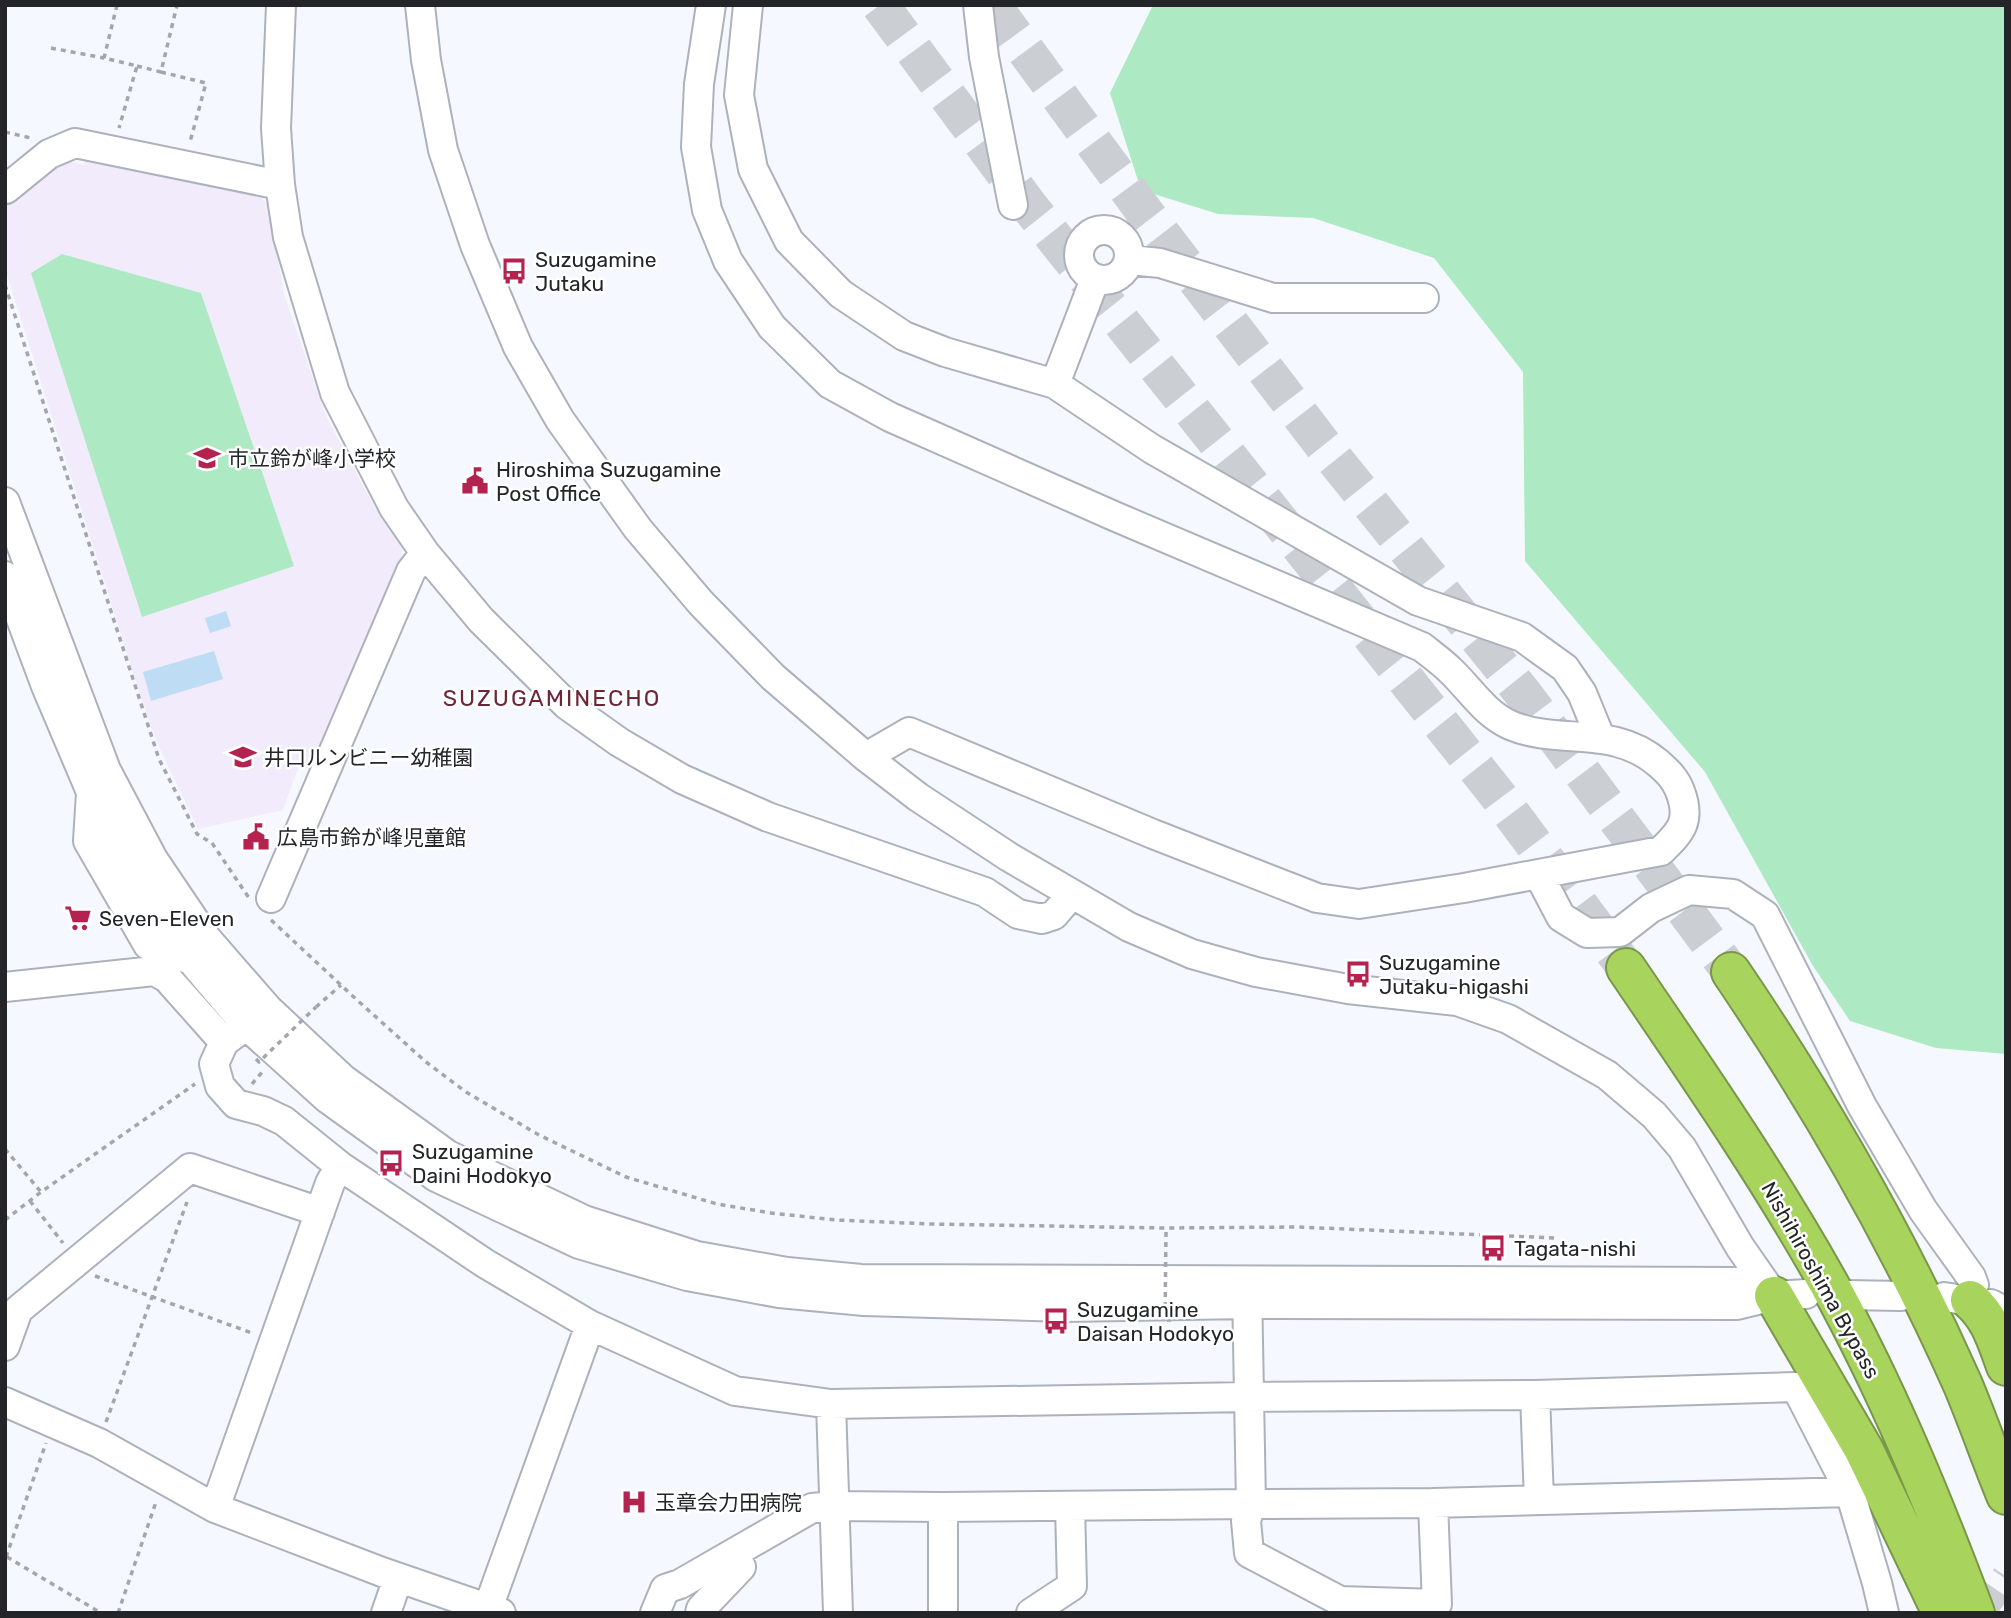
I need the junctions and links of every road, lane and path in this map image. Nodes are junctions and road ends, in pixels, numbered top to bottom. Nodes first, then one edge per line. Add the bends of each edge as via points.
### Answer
1 (117, 5) edge
2 (177, 5) edge
3 (281, 5) edge
4 (420, 5) edge
5 (711, 5) edge
6 (748, 5) edge
7 (978, 5) edge
8 (51, 48) dead end
9 (104, 58) junction
10 (137, 66) junction
11 (161, 72) junction
12 (5, 132) edge
13 (43, 141) dead end
14 (112, 150) junction
15 (184, 165) junction
16 (280, 186) junction
17 (6, 189) edge
18 (1013, 205) dead end
19 (1130, 260) junction
20 (1095, 279) junction
21 (5, 285) edge
22 (1424, 298) dead end
23 (1055, 384) junction
24 (5, 502) edge
25 (425, 553) junction
26 (5, 576) edge
27 (1600, 737) junction
28 (866, 757) junction
29 (1539, 875) junction
30 (1071, 895) junction
31 (267, 905) junction
32 (1626, 968) tunnel mouth
33 (1731, 972) tunnel mouth
34 (341, 985) junction
35 (5, 987) edge
36 (247, 1032) junction
37 (263, 1071) dead end
38 (243, 1077) dead end
39 (195, 1084) dead end
40 (5, 1149) edge
41 (340, 1166) junction
42 (198, 1171) junction
43 (41, 1192) junction
44 (30, 1201) junction
45 (320, 1212) junction
46 (5, 1220) edge
47 (1166, 1230) junction
48 (1556, 1238) dead end
49 (78, 1258) junction
50 (1247, 1292) junction
51 (1790, 1295) junction
52 (1847, 1295) dead end
53 (1901, 1296) dead end
54 (152, 1297) junction
55 (1957, 1299) junction
56 (2006, 1312) edge
57 (1171, 1320) dead end
58 (590, 1325) junction
59 (274, 1341) junction
60 (5, 1346) edge
61 (2006, 1366) edge
62 (1535, 1395) junction
63 (1248, 1397) junction
64 (5, 1402) edge
65 (831, 1404) junction
66 (53, 1423) junction
67 (99, 1443) junction
68 (164, 1479) junction
69 (1850, 1492) junction
70 (2006, 1494) edge
71 (1539, 1500) junction
72 (1433, 1503) junction
73 (1251, 1504) junction
74 (833, 1506) junction
75 (1070, 1506) junction
76 (943, 1507) junction
77 (215, 1508) junction
78 (6, 1556) edge
79 (741, 1567) dead end
80 (398, 1578) junction
81 (680, 1584) junction
82 (494, 1610) edge
83 (102, 1613) edge
84 (118, 1613) edge
85 (386, 1613) edge
86 (655, 1613) edge
87 (684, 1613) edge
88 (700, 1613) edge
89 (838, 1613) edge
90 (943, 1613) edge
91 (1031, 1613) edge
92 (1884, 1613) edge
93 (1942, 1613) edge
94 (1975, 1613) edge

1 - 9 path
2 - 11 path
3 - 16 street via 276,128
4 - 28 street via 443,150 471,233 519,346 560,420 638,529 701,603 773,677
5 - 27 street via 699,84 696,147 707,210 728,261 772,327 830,384 902,423 1422,647 1509,724 1540,734
6 - 23 street via 739,95 753,169 789,241 841,294 904,336
7 - 18 street
8 - 9 path
9 - 10 path
10 - 11 path
10 - 14 path
11 - 15 path via 206,83
12 - 13 path
14 - 15 street
14 - 17 street via 75,144 49,154
15 - 16 street
16 - 25 street via 288,237 335,393 394,508
19 - 20 street via 1116,278
19 - 20 street via 1127,242 1109,229 1091,233 1079,252 1082,267
19 - 22 street via 1160,263 1273,298
20 - 23 street
21 - 31 path via 159,759 197,834 212,843 253,904
23 - 27 street via 1152,449 1418,601 1522,637 1565,668 1582,693
24 - 36 street via 106,770 153,859 207,939
25 - 30 street via 481,620 567,705 682,779 768,817 985,892 1018,914 1042,919 1054,915
25 - 31 street via 411,571
26 - 36 street via 46,686 129,870
27 - 29 street via 1644,751 1675,778 1687,809 1680,833 1661,851
28 - 29 street via 909,732 1317,898 1359,904
28 - 30 street via 918,797
29 - 55 street via 1561,917 1587,933 1620,932 1651,908 1689,890 1733,894 1765,915 1862,1106 1923,1210 1971,1277 1974,1285
30 - 51 street via 1192,954 1256,972 1348,989 1457,1001 1508,1019 1607,1075 1654,1115 1682,1148 1740,1247
31 - 34 path via 294,944
32 - 94 highway, Nishihiroshima Bypass via 1742,1140 1829,1284 1891,1405
33 - 70 highway via 1835,1135 1910,1274 1963,1386
34 - 36 path, bridge via 259,1062
34 - 47 path via 466,1092 539,1135 652,1185 717,1204 836,1220
35 - 36 street via 155,971
36 - 41 street via 214,1064 220,1086 236,1104 284,1121
36 - 50 street via 328,1099 436,1177 579,1244 687,1276 779,1293 864,1301 1065,1307
37 - 38 path via 251,1085
39 - 43 path
40 - 43 path
41 - 45 street
41 - 58 street via 486,1264
42 - 45 street
42 - 49 street via 190,1168
42 - 54 path
43 - 44 path
44 - 46 path
44 - 49 path
45 - 59 street
47 - 48 path via 1297,1227
47 - 57 path, bridge via 1165,1320
49 - 54 path via 96,1277
49 - 60 street via 18,1310
50 - 51 street via 1737,1305
50 - 63 street
51 - 93 highway
52 - 53 street
54 - 59 path
54 - 67 path
55 - 56 street via 1992,1304
55 - 61 highway via 1986,1316
58 - 65 street via 735,1391
58 - 82 street
59 - 77 street
62 - 63 street
62 - 69 street via 1796,1387
62 - 71 street
63 - 65 street
63 - 73 street
64 - 66 street
65 - 74 street
66 - 67 street
66 - 78 path
67 - 68 street
68 - 77 street
68 - 84 path
69 - 71 street
69 - 92 street
71 - 72 street
72 - 73 street
72 - 73 street via 1437,1604 1340,1601 1249,1553 1246,1521
73 - 75 street
74 - 76 street
74 - 81 street via 812,1508
74 - 89 street
75 - 76 street
75 - 91 street via 1072,1586
76 - 90 street
77 - 80 street
78 - 83 path
79 - 88 street
80 - 82 street
80 - 85 street
81 - 86 street via 665,1589
81 - 87 street

